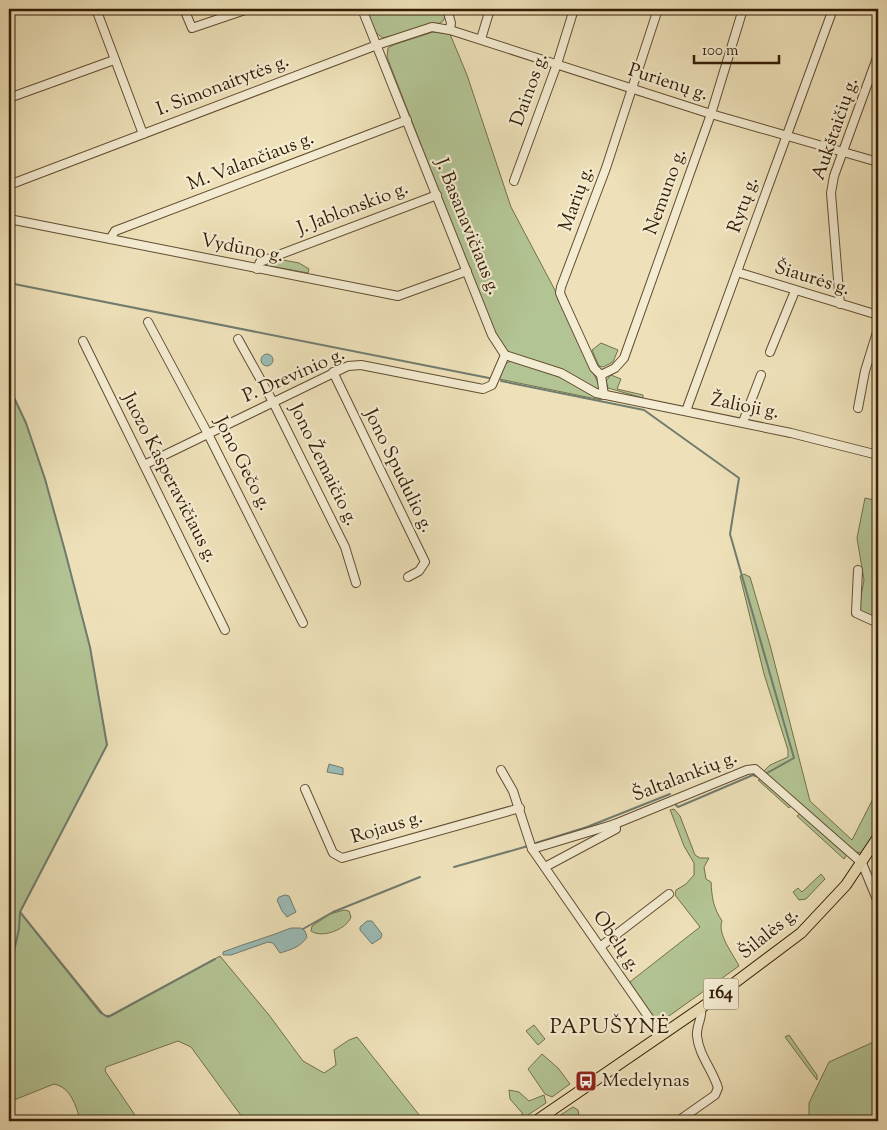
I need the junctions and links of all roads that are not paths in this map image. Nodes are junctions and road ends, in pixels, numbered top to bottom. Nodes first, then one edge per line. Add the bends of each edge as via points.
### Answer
1 (96, 9) edge
2 (184, 9) edge
3 (248, 9) edge
4 (362, 9) edge
5 (447, 9) edge
6 (490, 9) edge
7 (574, 9) edge
8 (658, 9) edge
9 (743, 9) edge
10 (833, 9) edge
11 (450, 30) junction
12 (481, 39) junction
13 (377, 45) junction
14 (878, 56) edge
15 (114, 60) junction
16 (557, 64) junction
17 (632, 88) junction
18 (9, 98) edge
19 (711, 114) junction
20 (407, 120) junction
21 (144, 134) junction
22 (785, 136) junction
23 (843, 151) junction
24 (878, 162) edge
25 (514, 181) dead end
26 (9, 186) edge
27 (436, 195) junction
28 (9, 219) edge
29 (110, 239) junction
30 (257, 269) junction
31 (467, 271) junction
32 (737, 272) junction
33 (795, 291) junction
34 (840, 304) junction
35 (878, 315) edge
36 (148, 322) dead end
37 (878, 329) edge
38 (238, 339) dead end
39 (83, 341) dead end
40 (770, 352) dead end
41 (505, 355) junction
42 (333, 372) junction
43 (601, 375) junction
44 (761, 375) dead end
45 (604, 394) junction
46 (273, 402) junction
47 (858, 408) dead end
48 (686, 412) junction
49 (743, 422) junction
50 (208, 434) junction
51 (878, 455) edge
52 (144, 465) junction
53 (858, 570) dead end
54 (408, 577) dead end
55 (356, 583) dead end
56 (303, 623) dead end
57 (878, 623) edge
58 (225, 630) dead end
59 (501, 770) dead end
60 (305, 789) dead end
61 (520, 808) junction
62 (614, 824) junction
63 (878, 837) edge
64 (532, 848) junction
65 (862, 863) junction
66 (545, 867) junction
67 (669, 894) dead end
68 (878, 902) edge
69 (600, 947) junction
70 (701, 1008) junction
71 (661, 1035) junction
72 (536, 1121) edge
73 (678, 1121) edge

1 - 15 street
2 - 3 street via 192,28
4 - 13 street, J. Basanavičiaus g.
5 - 11 street
6 - 12 street
7 - 16 street, Dainos g.
8 - 17 street, Marių g.
9 - 19 street, Nemuno g.
10 - 22 street, Rytų g.
11 - 12 street, Purienų g.
11 - 13 street, I. Simonaitytės g. via 432,27
12 - 16 street, Purienų g.
13 - 20 street, J. Basanavičiaus g.
13 - 21 street, I. Simonaitytės g.
14 - 23 street, Aukštaičių g.
15 - 18 street
15 - 21 street
16 - 17 street, Purienų g.
16 - 25 street, Dainos g.
17 - 19 street, Purienų g.
17 - 43 street, Marių g. via 560,293 594,368
19 - 22 street, Purienų g.
19 - 43 street, Nemuno g. via 624,358 615,368
20 - 27 street, J. Basanavičiaus g.
20 - 29 street, M. Valančiaus g. via 115,231
21 - 26 street, I. Simonaitytės g.
22 - 23 street, Purienų g.
22 - 32 street, Rytų g.
23 - 24 street, Purienų g.
23 - 34 street, Aukštaičių g. via 831,193
27 - 30 street, J. Jablonskio g. via 260,262
27 - 31 street, J. Basanavičiaus g.
28 - 29 street, Vydūno g.
29 - 30 street, Vydūno g.
30 - 31 street, Vydūno g. via 398,296
31 - 41 street, J. Basanavičiaus g. via 495,342
32 - 33 street, Šiaurės g.
32 - 48 street, Rytų g.
33 - 34 street, Šiaurės g.
33 - 40 street
34 - 35 street, Šiaurės g.
36 - 50 street, Jono Gečo g.
37 - 47 street
38 - 46 street, Jono Žemaičio g.
39 - 52 street, Juozo Kasperavičiaus g.
41 - 42 street, P. Drevinio g. via 492,384 483,389 361,365
41 - 45 street via 561,372 588,390
42 - 46 street, P. Drevinio g.
42 - 54 street, Jono Spudulio g. via 425,562 420,570
43 - 45 street, Marių g.
44 - 49 street
45 - 48 street, Žalioji g.
46 - 50 street, P. Drevinio g.
46 - 55 street, Jono Žemaičio g. via 345,547
48 - 49 street, Žalioji g.
49 - 51 street, Žalioji g.
50 - 52 street, P. Drevinio g.
50 - 56 street, Jono Gečo g.
52 - 58 street, Juozo Kasperavičiaus g.
53 - 57 street via 856,613
59 - 61 street
60 - 61 street, Rojaus g. via 333,853 342,858
61 - 64 street
62 - 64 street, Šaltalankių g.
62 - 65 street, Šaltalankių g. via 747,770 755,770
62 - 66 street via 616,829
63 - 65 main road, Šilalės g. / 164
64 - 66 street, Obelų g.
65 - 68 street
65 - 70 main road, Šilalės g. / 164 via 828,907 801,933
66 - 69 street, Obelų g.
67 - 69 street
69 - 71 street, Obelų g.
70 - 71 main road, Šilalės g. / 164
70 - 73 street via 698,1041 718,1088 715,1095
71 - 72 main road, Šilalės g. / 164

